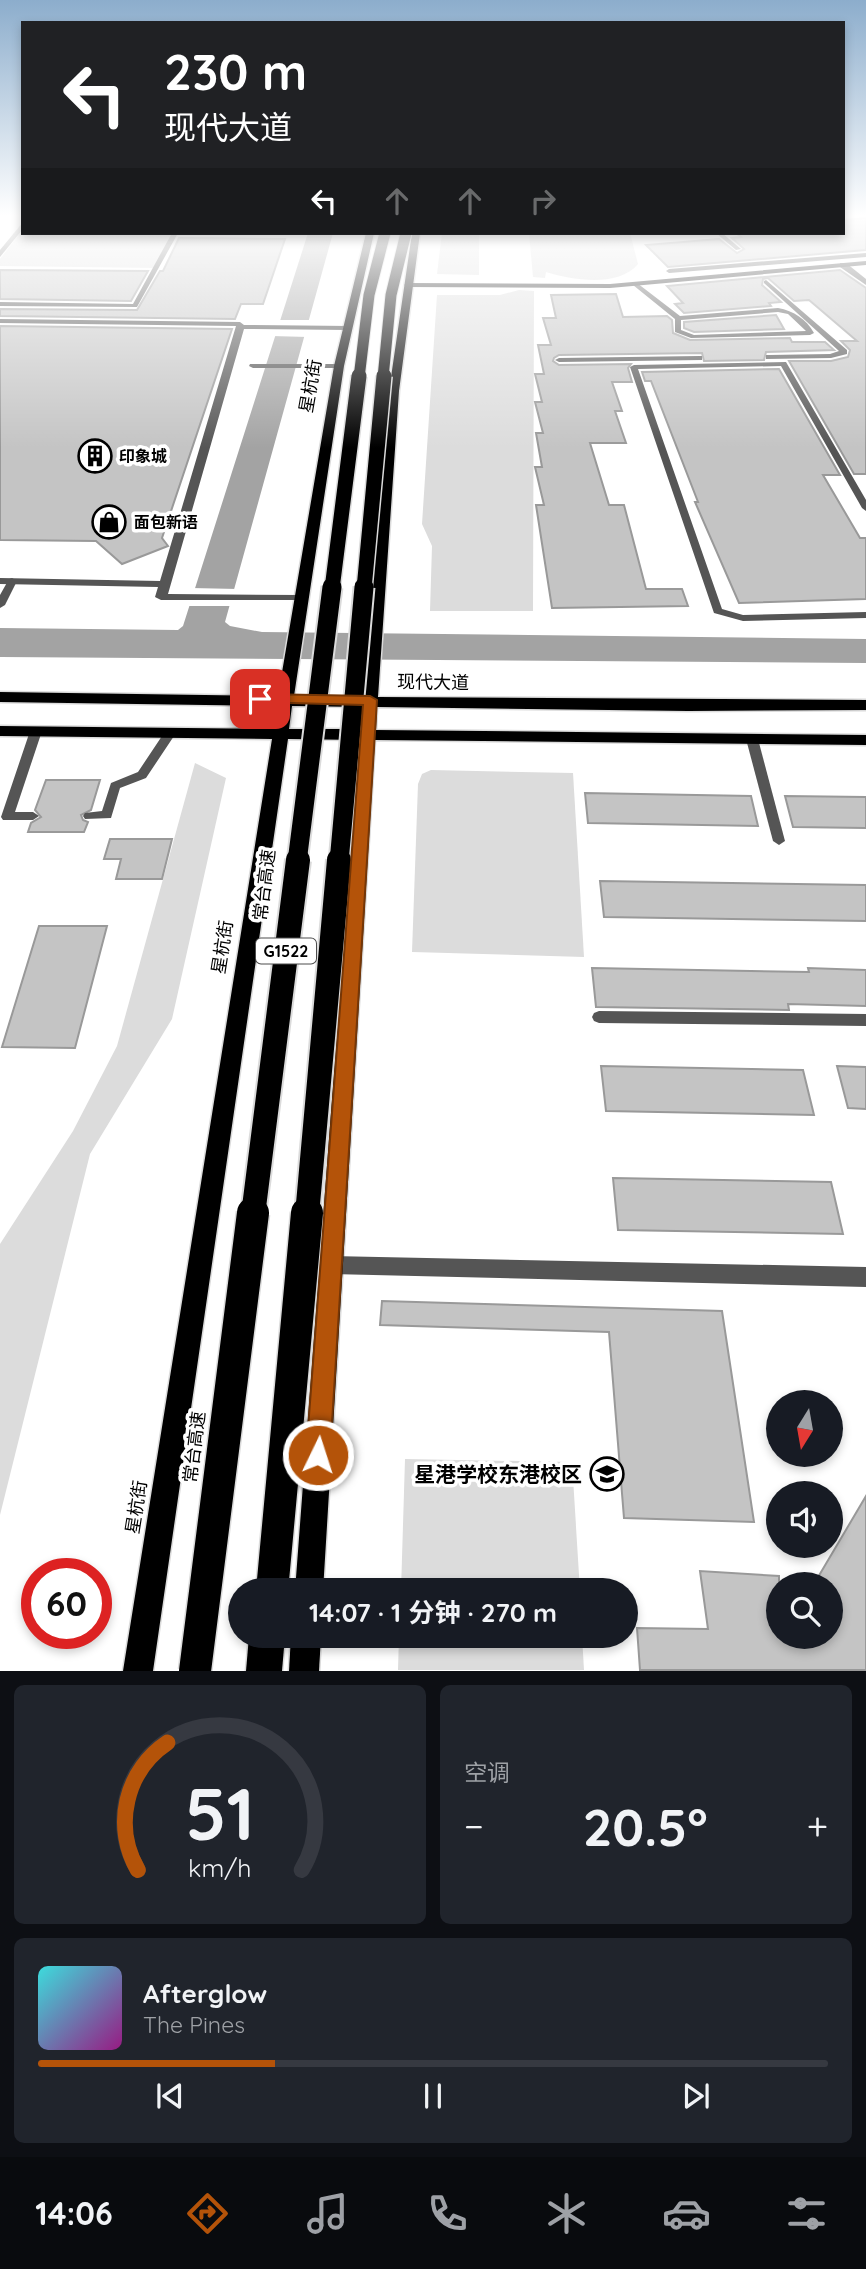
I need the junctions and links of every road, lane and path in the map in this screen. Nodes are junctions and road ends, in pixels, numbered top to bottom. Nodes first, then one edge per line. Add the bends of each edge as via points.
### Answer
1 (143, 292) edge
2 (356, 292) edge
3 (370, 292) edge
4 (393, 292) edge
5 (407, 292) edge
6 (644, 292) edge
7 (777, 292) edge
8 (0, 302) edge
9 (678, 318) junction
10 (0, 321) edge
11 (241, 327) junction
12 (348, 328) junction
13 (559, 360) dead end
14 (257, 366) dead end
15 (340, 366) junction
16 (866, 508) edge
17 (6, 581) edge
18 (164, 584) junction
19 (301, 598) junction
20 (0, 605) edge
21 (866, 615) edge
22 (0, 696) edge
23 (286, 699) junction
24 (370, 700) junction
25 (866, 705) edge
26 (0, 731) edge
27 (36, 732) junction
28 (170, 733) junction
29 (281, 734) junction
30 (368, 735) junction
31 (752, 739) junction
32 (866, 740) edge
33 (33, 816) dead end
34 (89, 816) dead end
35 (779, 841) dead end
36 (599, 1017) dead end
37 (866, 1020) edge
38 (331, 1265) junction
39 (866, 1277) edge
40 (273, 1578) edge
41 (310, 1578) edge
42 (266, 1648) edge
43 (305, 1648) edge
44 (138, 1671) edge
45 (195, 1671) edge
46 (264, 1671) edge
47 (304, 1671) edge

1 - 8 lane via 135,306
2 - 12 main road, 星杭街
3 - 45 highway, 常台高速 / G1522, bridge
4 - 40 highway, G1522, bridge
5 - 24 main road via 394,391
6 - 9 lane
7 - 13 lane via 843,354
9 - 9 lane via 785,311 810,333 693,337 677,331
10 - 11 street via 235,322
11 - 12 street
11 - 18 street
12 - 15 main road, 星杭街
14 - 15 lane
15 - 19 main road, 星杭街
16 - 21 lane via 783,365 634,368 718,611 743,618
17 - 18 street
17 - 20 lane
18 - 19 street via 161,597
19 - 23 main road, 星杭街
22 - 23 main road, 现代大道
23 - 24 main road, 现代大道
23 - 29 main road, 星杭街
24 - 25 main road, 现代大道
24 - 30 main road
26 - 27 main road
27 - 28 main road
27 - 33 lane via 7,817
28 - 29 main road
28 - 34 lane via 142,775 115,786 107,816
29 - 30 main road
29 - 44 main road, 星杭街
30 - 31 main road
30 - 38 main road
31 - 32 main road
31 - 35 lane
36 - 37 lane
38 - 39 street
38 - 41 main road
42 - 46 highway
43 - 47 main road

